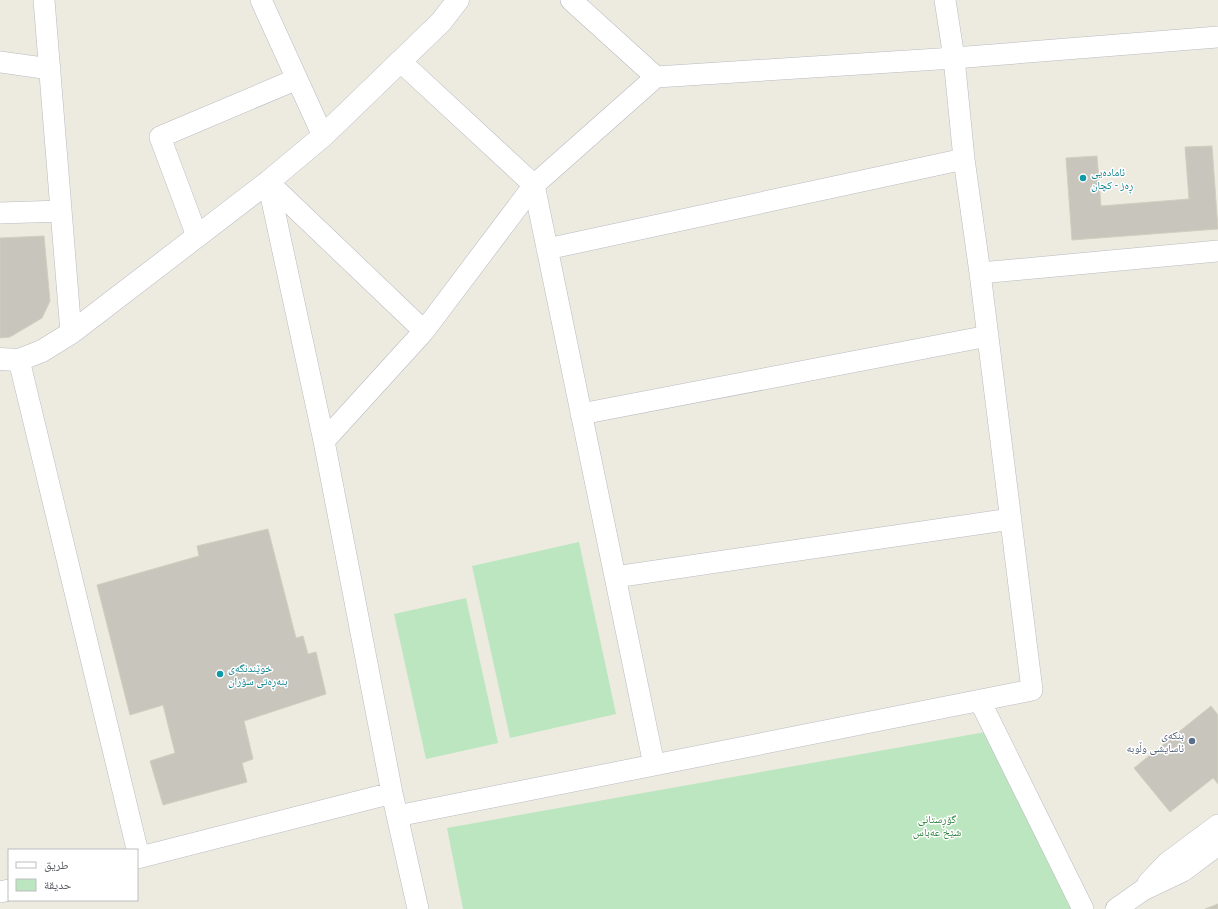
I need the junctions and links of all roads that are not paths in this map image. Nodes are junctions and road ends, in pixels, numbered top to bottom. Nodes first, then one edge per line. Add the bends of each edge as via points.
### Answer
1 (44, 0) edge
2 (260, 0) edge
3 (457, 0) edge
4 (572, 0) edge
5 (945, 0) edge
6 (1218, 37) edge
7 (954, 58) junction
8 (400, 61) junction
9 (0, 62) edge
10 (50, 69) junction
11 (656, 77) junction
12 (297, 79) junction
13 (323, 136) junction
14 (964, 159) junction
15 (268, 182) junction
16 (534, 185) junction
17 (61, 211) junction
18 (0, 213) edge
19 (197, 236) junction
20 (547, 249) junction
21 (1218, 252) edge
22 (980, 272) junction
23 (424, 331) junction
24 (70, 333) junction
25 (988, 336) junction
26 (9, 360) edge
27 (581, 414) junction
28 (324, 441) junction
29 (1011, 519) junction
30 (615, 577) junction
31 (980, 701) junction
32 (654, 765) junction
33 (392, 793) junction
34 (397, 816) junction
35 (1218, 825) edge
36 (1218, 845) edge
37 (136, 849) edge
38 (138, 857) edge
39 (1142, 890) junction
40 (418, 909) edge
41 (1083, 909) edge
42 (1116, 909) edge

1 - 10 street
2 - 12 street
3 - 8 street via 441,22
4 - 11 street
5 - 7 street
6 - 7 street
7 - 11 street
7 - 14 street
8 - 13 street
8 - 16 street
9 - 10 street
10 - 17 street
11 - 16 street
12 - 13 street
12 - 19 street via 160,137
13 - 15 street
14 - 20 street
14 - 22 street
15 - 19 street
15 - 23 street
15 - 28 street
16 - 20 street
16 - 23 street
17 - 18 street
17 - 24 street
19 - 24 street
20 - 27 street
21 - 22 street
22 - 25 street
23 - 28 street
24 - 26 street via 42,351
25 - 27 street
25 - 29 street
26 - 37 street
27 - 30 street
28 - 33 street
29 - 30 street
29 - 31 street via 1032,690
30 - 32 street
31 - 32 street
31 - 41 street
32 - 34 street
33 - 34 street
33 - 38 street
34 - 40 street
35 - 39 street via 1167,863
36 - 39 street via 1183,871
39 - 42 street

